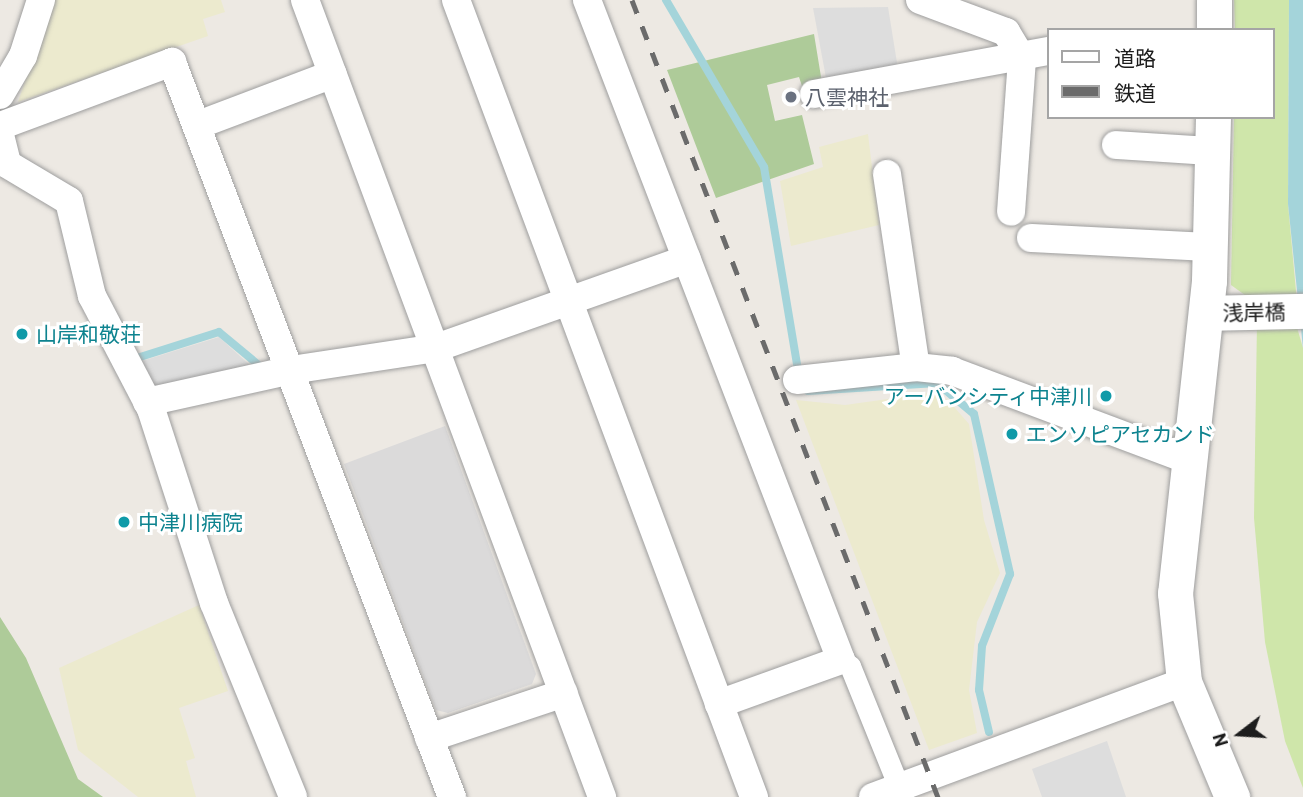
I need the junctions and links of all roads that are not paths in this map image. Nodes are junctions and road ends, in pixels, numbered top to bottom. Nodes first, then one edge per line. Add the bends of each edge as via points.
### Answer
1 (41, 0) edge
2 (305, 0) edge
3 (456, 0) edge
4 (587, 0) edge
5 (920, 0) edge
6 (1048, 51) edge
7 (1022, 59) junction
8 (333, 74) junction
9 (814, 94) dead end
10 (0, 95) edge
11 (1213, 119) edge
12 (198, 125) junction
13 (0, 126) edge
14 (0, 135) edge
15 (1115, 145) dead end
16 (1213, 151) junction
17 (887, 174) dead end
18 (1011, 212) dead end
19 (1031, 238) dead end
20 (1209, 247) junction
21 (687, 259) junction
22 (569, 299) junction
23 (1303, 311) edge
24 (1218, 313) junction
25 (436, 348) junction
26 (916, 368) junction
27 (291, 370) junction
28 (797, 380) dead end
29 (147, 402) junction
30 (1189, 460) junction
31 (841, 660) junction
32 (1184, 682) junction
33 (564, 693) junction
34 (719, 704) junction
35 (429, 738) junction
36 (892, 794) edge
37 (293, 797) edge
38 (452, 797) edge
39 (602, 797) edge
40 (754, 797) edge
41 (1232, 797) edge

1 - 10 street via 23,56
2 - 8 street
3 - 22 street
4 - 21 street
5 - 7 street via 1006,32
6 - 7 street
7 - 9 street
7 - 18 street
8 - 12 street
8 - 25 street
11 - 16 street
12 - 13 street via 172,62
12 - 27 street
14 - 29 street via 7,164 69,201 92,296
15 - 16 street
16 - 20 street
17 - 26 street
19 - 20 street
20 - 24 street
21 - 22 street
21 - 31 street
22 - 25 street
22 - 34 street
23 - 24 street, 浅岸橋
24 - 30 street
25 - 27 street
25 - 33 street
26 - 28 street
26 - 30 street via 952,371
27 - 29 street
27 - 35 street
29 - 37 street via 214,603
30 - 32 street via 1175,593
31 - 34 street
31 - 36 street via 850,666
32 - 36 street
32 - 41 street
33 - 35 street
33 - 39 street
34 - 40 street
35 - 38 street

